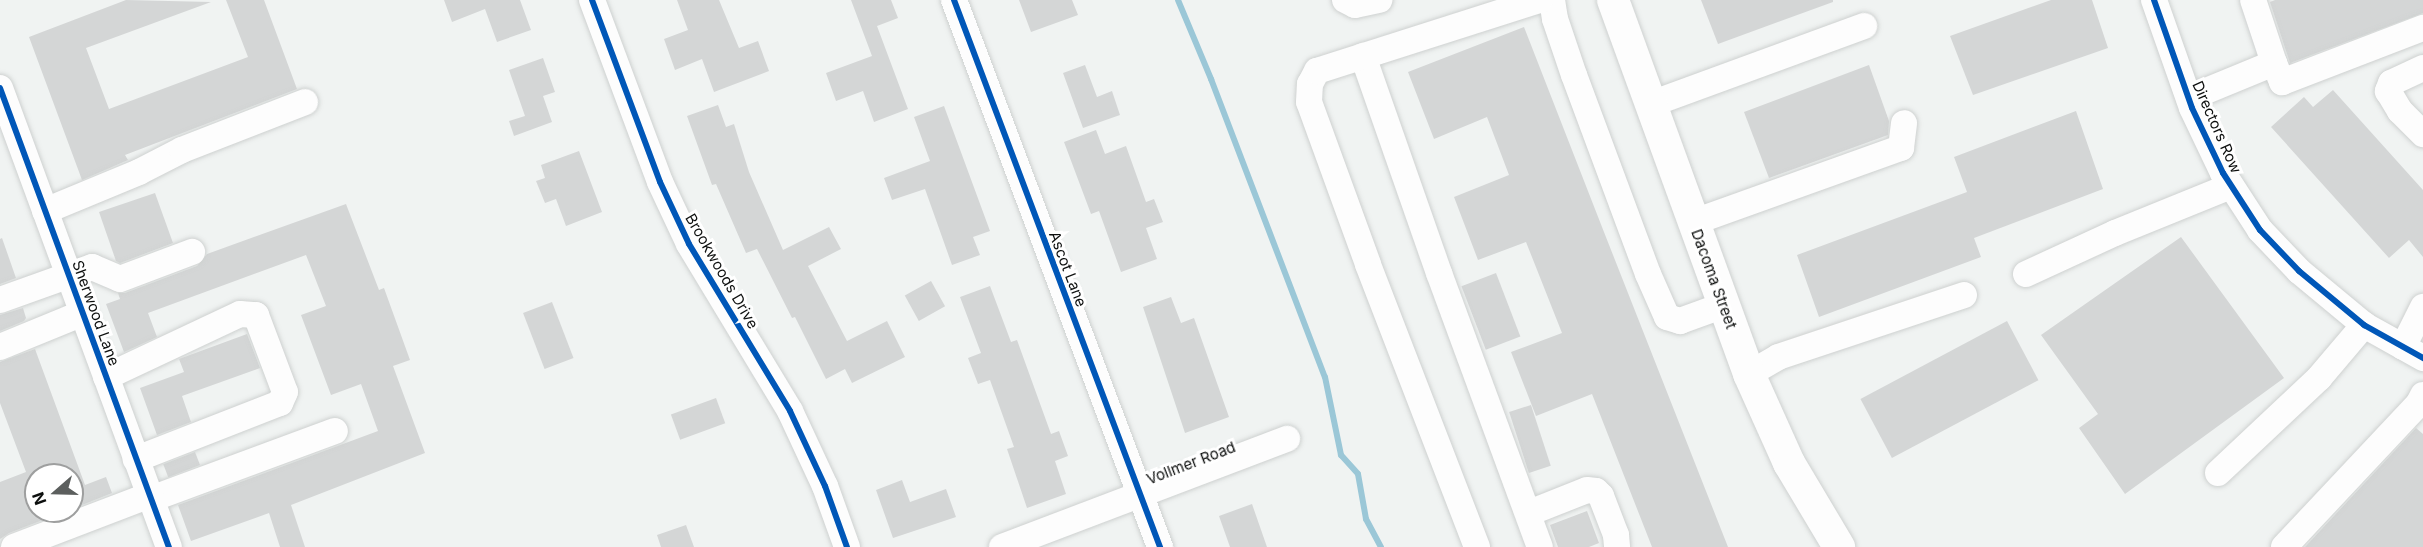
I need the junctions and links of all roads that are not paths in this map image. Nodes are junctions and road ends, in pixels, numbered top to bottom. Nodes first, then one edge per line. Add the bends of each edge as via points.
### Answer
1 (592, 0) edge
2 (954, 0) edge
3 (1345, 0) edge
4 (1379, 0) edge
5 (1540, 0) edge
6 (1552, 0) edge
7 (1613, 0) edge
8 (2154, 0) edge
9 (2253, 0) edge
10 (1864, 26) dead end
11 (2423, 28) edge
12 (1363, 56) junction
13 (2274, 63) junction
14 (2423, 69) edge
15 (0, 88) edge
16 (2189, 98) junction
17 (305, 102) dead end
18 (1651, 104) junction
19 (1904, 123) dead end
20 (2423, 134) edge
21 (2231, 186) junction
22 (45, 211) junction
23 (1694, 222) junction
24 (192, 252) dead end
25 (2026, 274) dead end
26 (69, 276) junction
27 (1964, 295) dead end
28 (0, 300) edge
29 (1724, 305) junction
30 (2423, 307) edge
31 (83, 313) junction
32 (2364, 325) junction
33 (0, 347) edge
34 (2413, 353) edge
35 (1749, 374) junction
36 (106, 377) junction
37 (2422, 402) edge
38 (335, 431) dead end
39 (1287, 439) dead end
40 (136, 459) junction
41 (2218, 473) dead end
42 (1140, 495) junction
43 (151, 497) junction
44 (1529, 513) junction
45 (14, 547) edge
46 (169, 547) edge
47 (847, 547) edge
48 (1002, 547) edge
49 (1160, 547) edge
50 (1478, 547) edge
51 (1540, 547) edge
52 (1617, 547) edge
53 (1839, 547) edge
54 (2284, 547) edge

1 - 47 street, Brookwoods Drive via 674,213 790,411 825,486
2 - 42 street, Ascot Lane
3 - 4 street via 1354,5
5 - 12 street
6 - 29 street via 1574,75 1667,317 1680,321
7 - 18 main road, Dacoma Street
8 - 16 street, Directors Row
9 - 13 street
10 - 18 street
11 - 13 street via 2282,82
12 - 44 street
12 - 50 street via 1317,71 1310,84 1309,102
13 - 16 street
14 - 20 street via 2391,83 2388,91 2400,111
15 - 22 street, Sherwood Lane
16 - 21 street, Directors Row
17 - 22 street via 182,150
18 - 23 main road, Dacoma Street
19 - 23 street via 1901,148
21 - 25 street
21 - 32 street, Directors Row via 2260,230 2299,271
22 - 26 street, Sherwood Lane
23 - 29 main road, Dacoma Street
24 - 26 street via 120,279 92,267
26 - 28 street
26 - 31 street, Sherwood Lane
27 - 35 street via 1778,357
29 - 35 main road, Dacoma Street
30 - 34 street
31 - 33 street
31 - 36 street, Sherwood Lane
32 - 34 street, Directors Row
32 - 41 street via 2319,378
35 - 53 main road, Dacoma Street via 1789,463
36 - 40 street, Sherwood Lane
36 - 40 street via 240,314 256,315 285,392 280,403
37 - 54 street
38 - 43 street
39 - 42 street, Vollmer Road
40 - 43 street, Sherwood Lane
42 - 48 street, Vollmer Road
42 - 49 street, Ascot Lane
43 - 45 street
43 - 46 street, Sherwood Lane
44 - 51 street
44 - 52 street via 1587,490 1596,491 1616,535

